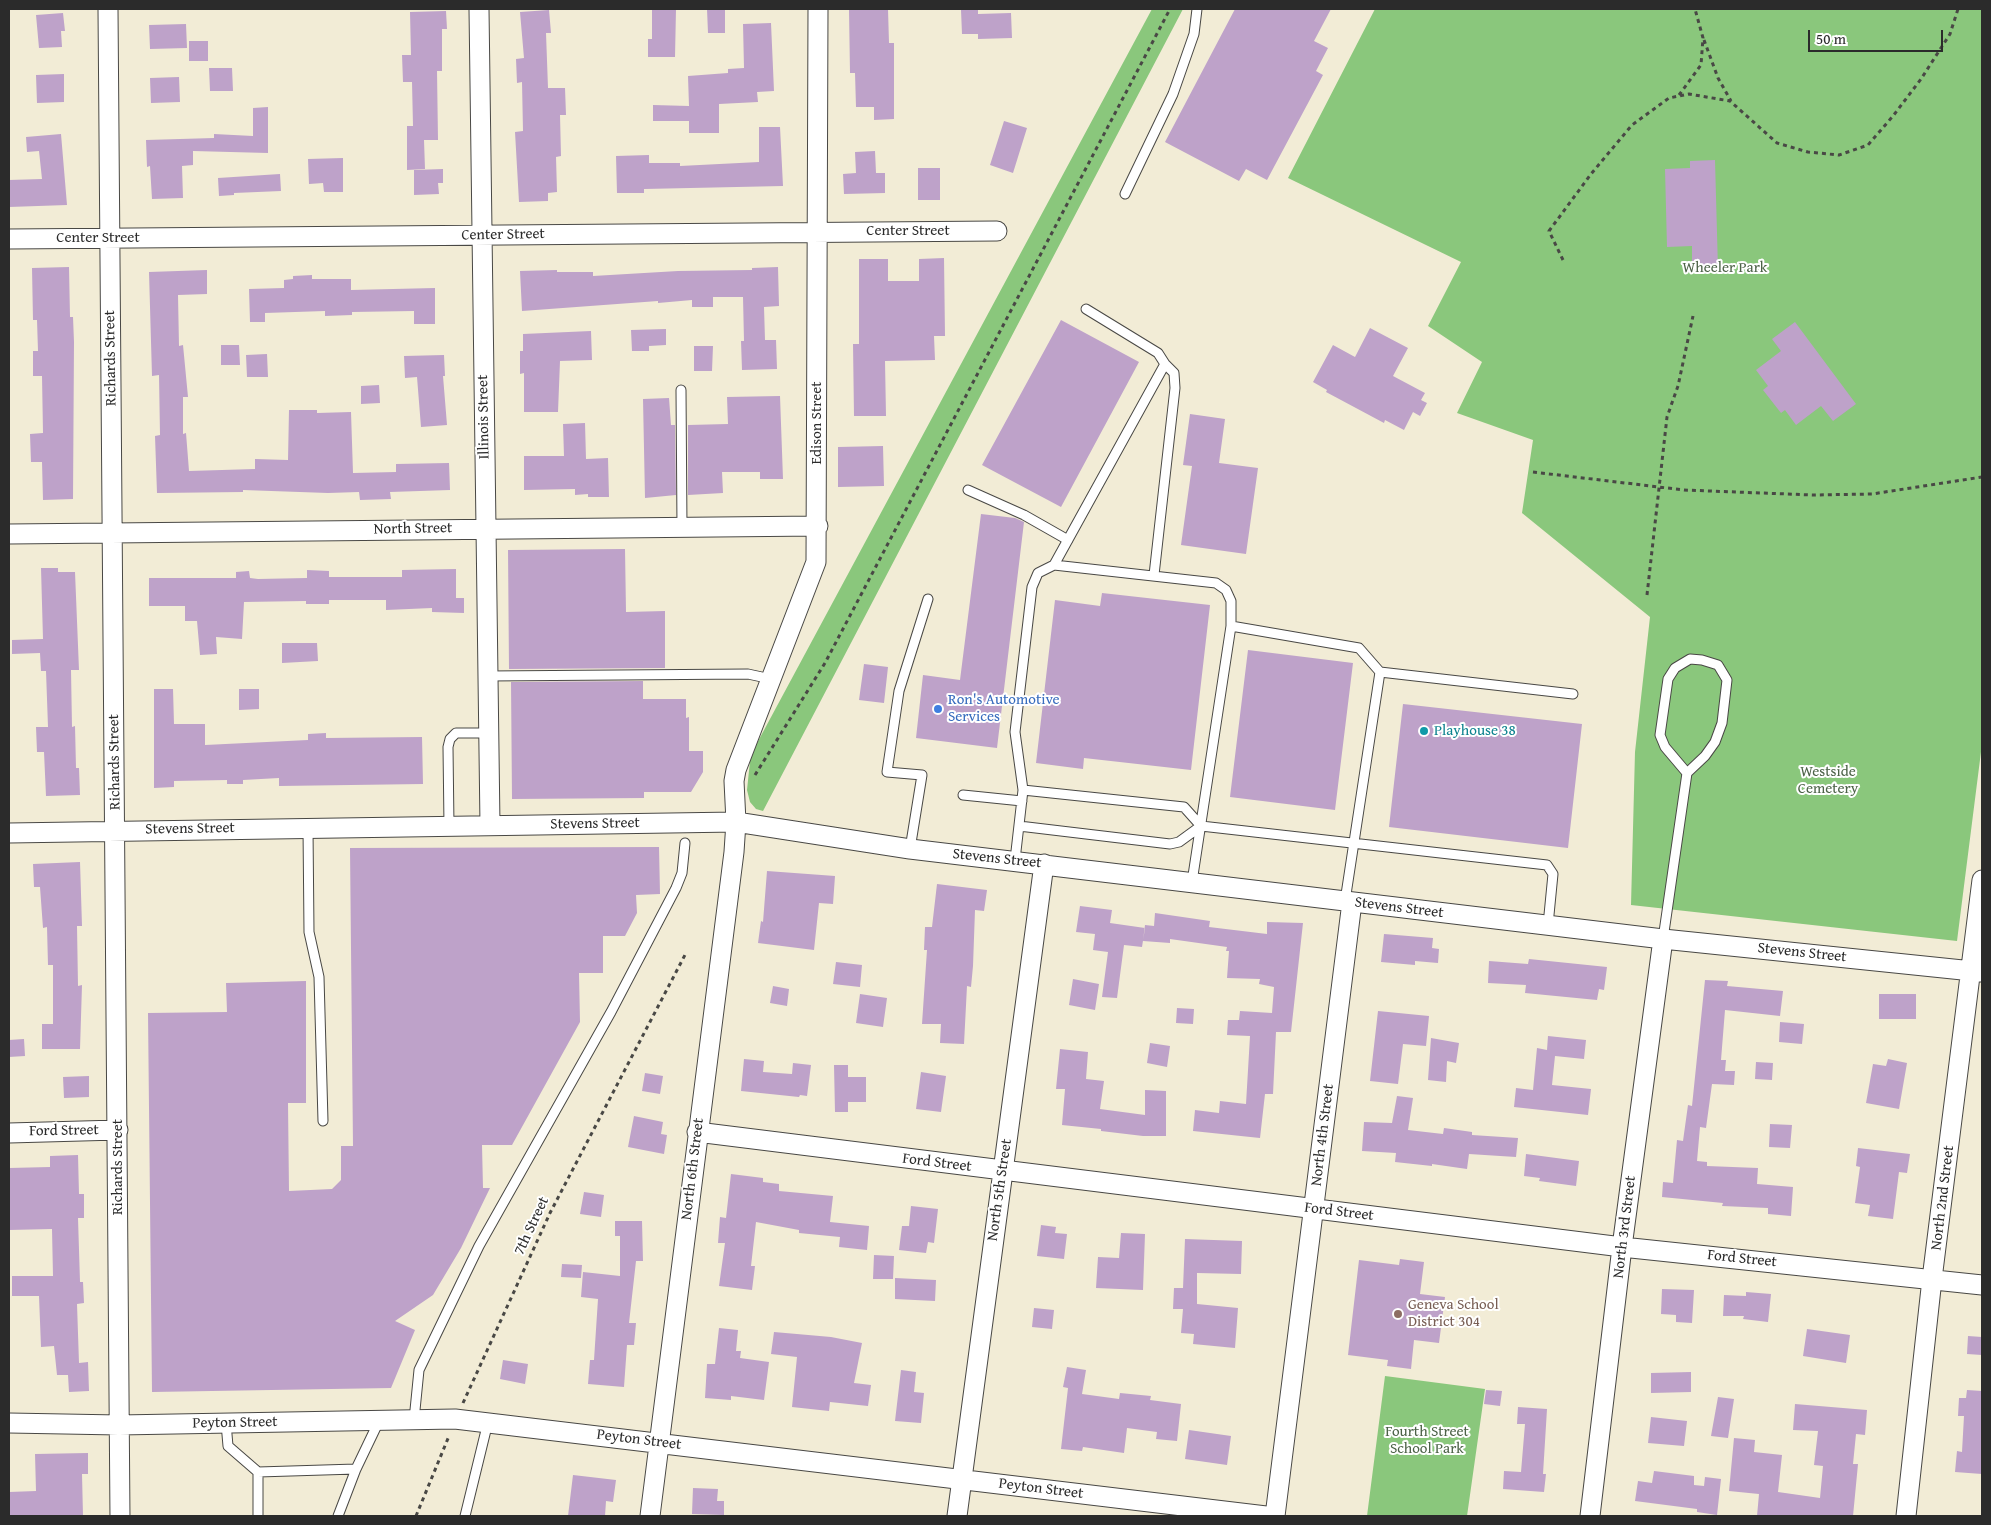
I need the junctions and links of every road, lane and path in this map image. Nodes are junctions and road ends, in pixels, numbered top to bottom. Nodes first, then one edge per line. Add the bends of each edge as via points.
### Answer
1 (108, 9) edge
2 (479, 9) edge
3 (818, 9) edge
4 (1170, 9) edge
5 (1197, 9) edge
6 (1695, 9) edge
7 (1958, 9) edge
8 (1703, 38) junction
9 (1678, 96) junction
10 (1733, 104) junction
11 (1125, 194) dead end
12 (997, 230) dead end
13 (816, 231) junction
14 (481, 235) junction
15 (110, 238) junction
16 (9, 239) edge
17 (1563, 260) dead end
18 (1086, 309) dead end
19 (1693, 316) dead end
20 (1165, 364) junction
21 (681, 390) dead end
22 (1533, 472) dead end
23 (1982, 477) edge
24 (1660, 487) junction
25 (968, 490) dead end
26 (818, 526) junction
27 (682, 528) junction
28 (486, 529) junction
29 (113, 533) junction
30 (9, 534) edge
31 (1068, 540) junction
32 (1054, 565) junction
33 (1154, 576) junction
34 (1647, 595) dead end
35 (928, 599) dead end
36 (1230, 626) junction
37 (1380, 672) junction
38 (488, 676) junction
39 (771, 679) junction
40 (1573, 694) dead end
41 (488, 733) junction
42 (1687, 773) junction
43 (734, 781) junction
44 (1023, 790) junction
45 (963, 794) dead end
46 (1022, 801) junction
47 (736, 822) junction
48 (490, 825) junction
49 (449, 826) junction
50 (1018, 826) junction
51 (1201, 826) junction
52 (308, 827) junction
53 (116, 831) junction
54 (9, 833) edge
55 (1354, 842) junction
56 (685, 843) dead end
57 (910, 849) junction
58 (1015, 860) junction
59 (1044, 864) junction
60 (1982, 880) edge
61 (1192, 882) junction
62 (1349, 902) junction
63 (1548, 925) junction
64 (1663, 939) junction
65 (686, 953) dead end
66 (1977, 971) edge
67 (323, 1121) dead end
68 (118, 1130) junction
69 (697, 1132) junction
70 (9, 1133) edge
71 (1002, 1171) junction
72 (1313, 1208) junction
73 (1622, 1247) junction
74 (1932, 1279) junction
75 (1982, 1285) edge
76 (456, 1419) junction
77 (414, 1420) junction
78 (379, 1421) junction
79 (488, 1422) junction
80 (9, 1423) edge
81 (226, 1423) junction
82 (119, 1425) junction
83 (659, 1442) junction
84 (356, 1469) junction
85 (258, 1472) junction
86 (961, 1479) junction
87 (120, 1516) edge
88 (258, 1516) edge
89 (338, 1516) edge
90 (416, 1516) edge
91 (465, 1516) edge
92 (650, 1516) edge
93 (957, 1516) edge
94 (1266, 1516) edge
95 (1275, 1516) edge
96 (1590, 1516) edge
97 (1906, 1516) edge

1 - 15 street, Richards Street
2 - 14 street, Illinois Street
3 - 13 street, Edison Street
4 - 43 path via 825,663 757,772 747,782
5 - 11 lane via 1194,34 1173,94
6 - 8 path
7 - 10 path via 1950,34 1921,79 1868,145 1839,156 1808,152 1778,143
8 - 9 path via 1701,65
8 - 10 path via 1718,78
9 - 10 path via 1711,96
9 - 17 path via 1669,98 1632,125 1550,231
12 - 13 street, Center Street
13 - 14 street, Center Street
13 - 26 street, Edison Street
14 - 15 street, Center Street
14 - 28 street, Illinois Street
15 - 16 street, Center Street
15 - 29 street, Richards Street
18 - 20 lane via 1158,353
19 - 24 path via 1678,386 1667,417
20 - 31 lane
20 - 33 lane via 1174,373 1176,388
21 - 27 lane
22 - 24 path
23 - 24 path via 1872,494 1813,495
24 - 34 path
25 - 31 lane via 1024,515
26 - 27 street, North Street
26 - 39 street, Edison Street via 816,562
27 - 28 street, North Street
28 - 29 street, North Street
28 - 38 street, Illinois Street
29 - 30 street, North Street
29 - 53 street, Richards Street
31 - 32 lane
32 - 33 lane
32 - 44 lane via 1038,573 1032,587 1015,732
33 - 36 lane via 1216,583 1226,590 1231,601
35 - 57 lane via 899,690 887,772 922,775
36 - 37 lane via 1359,648
36 - 51 lane
37 - 40 lane
37 - 55 lane
38 - 39 lane via 739,674
38 - 41 street, Illinois Street
39 - 43 street, Edison Street
41 - 48 street, Illinois Street
41 - 49 lane via 456,734 450,739
42 - 42 lane via 1660,735 1668,679 1675,668 1690,659 1718,665 1727,680 1722,723 1715,742
42 - 64 lane
43 - 47 street, Edison Street
44 - 46 lane
44 - 51 lane via 1184,807
45 - 46 lane
46 - 50 lane
47 - 48 street, Stevens Street
47 - 57 street, Stevens Street
47 - 69 street, North 6th Street
48 - 49 street, Stevens Street
49 - 52 street, Stevens Street
50 - 51 lane via 1170,844 1179,842
50 - 58 lane
51 - 55 lane
51 - 61 lane
52 - 53 street, Stevens Street
52 - 67 lane via 309,932 319,977
53 - 54 street, Stevens Street
53 - 68 street, Richards Street
55 - 62 lane
55 - 63 lane via 1547,865 1553,874
56 - 77 lane via 682,872 676,888 611,1012 479,1246 419,1370
57 - 58 street, Stevens Street
58 - 59 street, Stevens Street
59 - 61 street, Stevens Street
59 - 71 street, North 5th Street
60 - 66 street, North 2nd Street
61 - 62 street, Stevens Street
62 - 63 street, Stevens Street
62 - 72 street, North 4th Street
63 - 64 street, Stevens Street
64 - 66 street, Stevens Street
64 - 73 street, North 3rd Street
65 - 76 path, 7th Street via 550,1214
66 - 74 street, North 2nd Street
68 - 70 street, Ford Street
68 - 82 street, Richards Street
69 - 71 street, Ford Street
69 - 83 street, North 6th Street
71 - 72 street, Ford Street
71 - 86 street, North 5th Street
72 - 73 street, Ford Street
72 - 95 street, North 4th Street
73 - 74 street, Ford Street
73 - 96 street, North 3rd Street
74 - 75 street, Ford Street
74 - 97 street, North 2nd Street
76 - 77 street, Peyton Street
76 - 79 street, Peyton Street
76 - 90 path, 7th Street
77 - 78 street, Peyton Street
78 - 81 street, Peyton Street
78 - 84 lane
79 - 83 street, Peyton Street
79 - 91 lane
80 - 82 street, Peyton Street
81 - 82 street, Peyton Street
81 - 85 lane via 228,1446
82 - 87 street, Richards Street
83 - 86 street, Peyton Street
83 - 92 street, North 6th Street
84 - 85 lane
84 - 89 lane
85 - 88 lane
86 - 93 street, North 5th Street
86 - 94 street, Peyton Street

